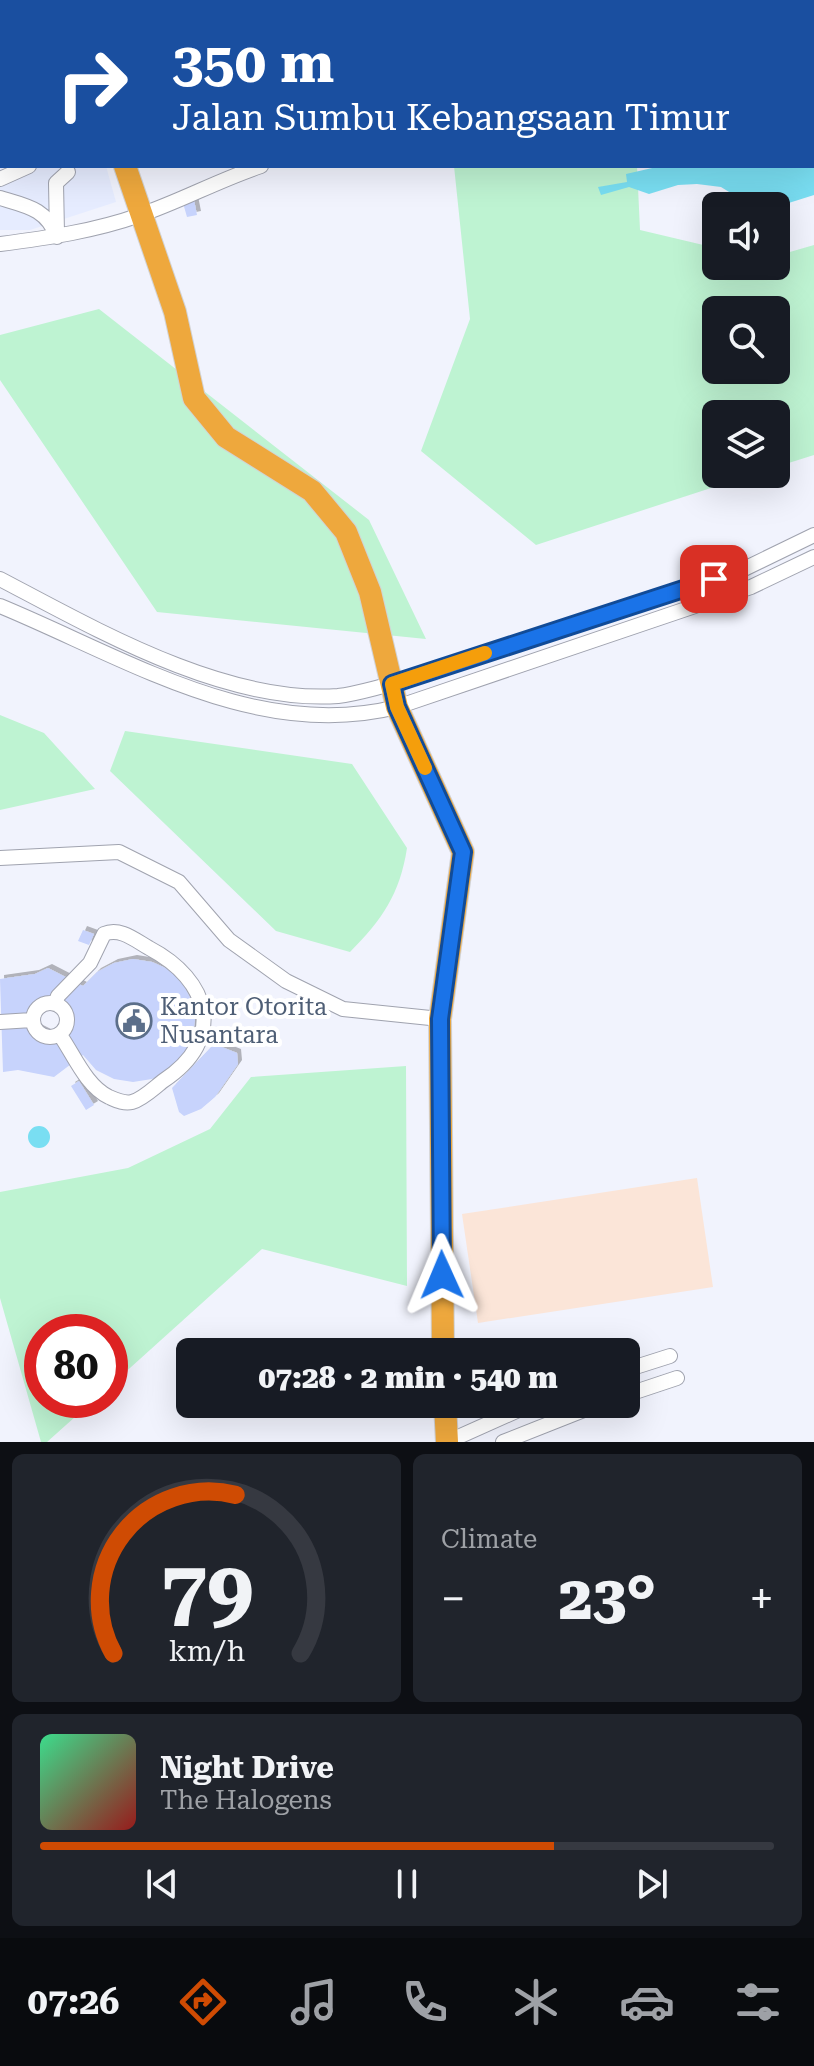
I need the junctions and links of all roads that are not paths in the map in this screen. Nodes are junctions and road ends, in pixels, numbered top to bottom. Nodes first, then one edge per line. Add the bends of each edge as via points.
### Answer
1 (25, 168) edge
2 (126, 168) edge
3 (255, 168) edge
4 (68, 172) dead end
5 (0, 179) edge
6 (18, 189) dead end
7 (0, 197) edge
8 (141, 215) junction
9 (57, 237) junction
10 (0, 244) edge
11 (814, 535) edge
12 (814, 557) edge
13 (0, 579) edge
14 (0, 606) edge
15 (392, 684) junction
16 (397, 707) junction
17 (0, 858) edge
18 (55, 1004) junction
19 (440, 1019) junction
20 (32, 1020) junction
21 (0, 1022) edge
22 (60, 1035) junction
23 (443, 1338) edge
24 (670, 1356) dead end
25 (640, 1366) edge
26 (677, 1378) dead end
27 (640, 1390) edge
28 (446, 1418) edge
29 (501, 1418) edge
30 (564, 1418) edge
31 (447, 1442) edge
32 (503, 1442) edge

1 - 5 street
2 - 8 highway
3 - 8 street
4 - 9 street via 56,183
6 - 7 street
7 - 9 street via 42,212
8 - 9 street
8 - 15 highway via 175,312 194,398 226,437 312,491 346,532 370,592
9 - 10 street
11 - 15 street via 744,569
12 - 16 street via 751,587
13 - 15 street via 214,677 307,695 338,696
14 - 16 street via 144,670 252,707 338,718
15 - 16 highway
16 - 19 highway via 463,852
17 - 19 street via 119,852 179,882 229,940 286,981 343,1009
18 - 20 street via 39,1006
18 - 22 street via 67,1018
18 - 22 street via 90,963 104,934 119,932 181,968 201,999 204,1016 192,1056 133,1102 120,1102 91,1085
19 - 23 highway
20 - 21 street
20 - 22 street via 42,1036
24 - 25 street
26 - 27 street
28 - 31 highway
29 - 31 street
30 - 32 street

